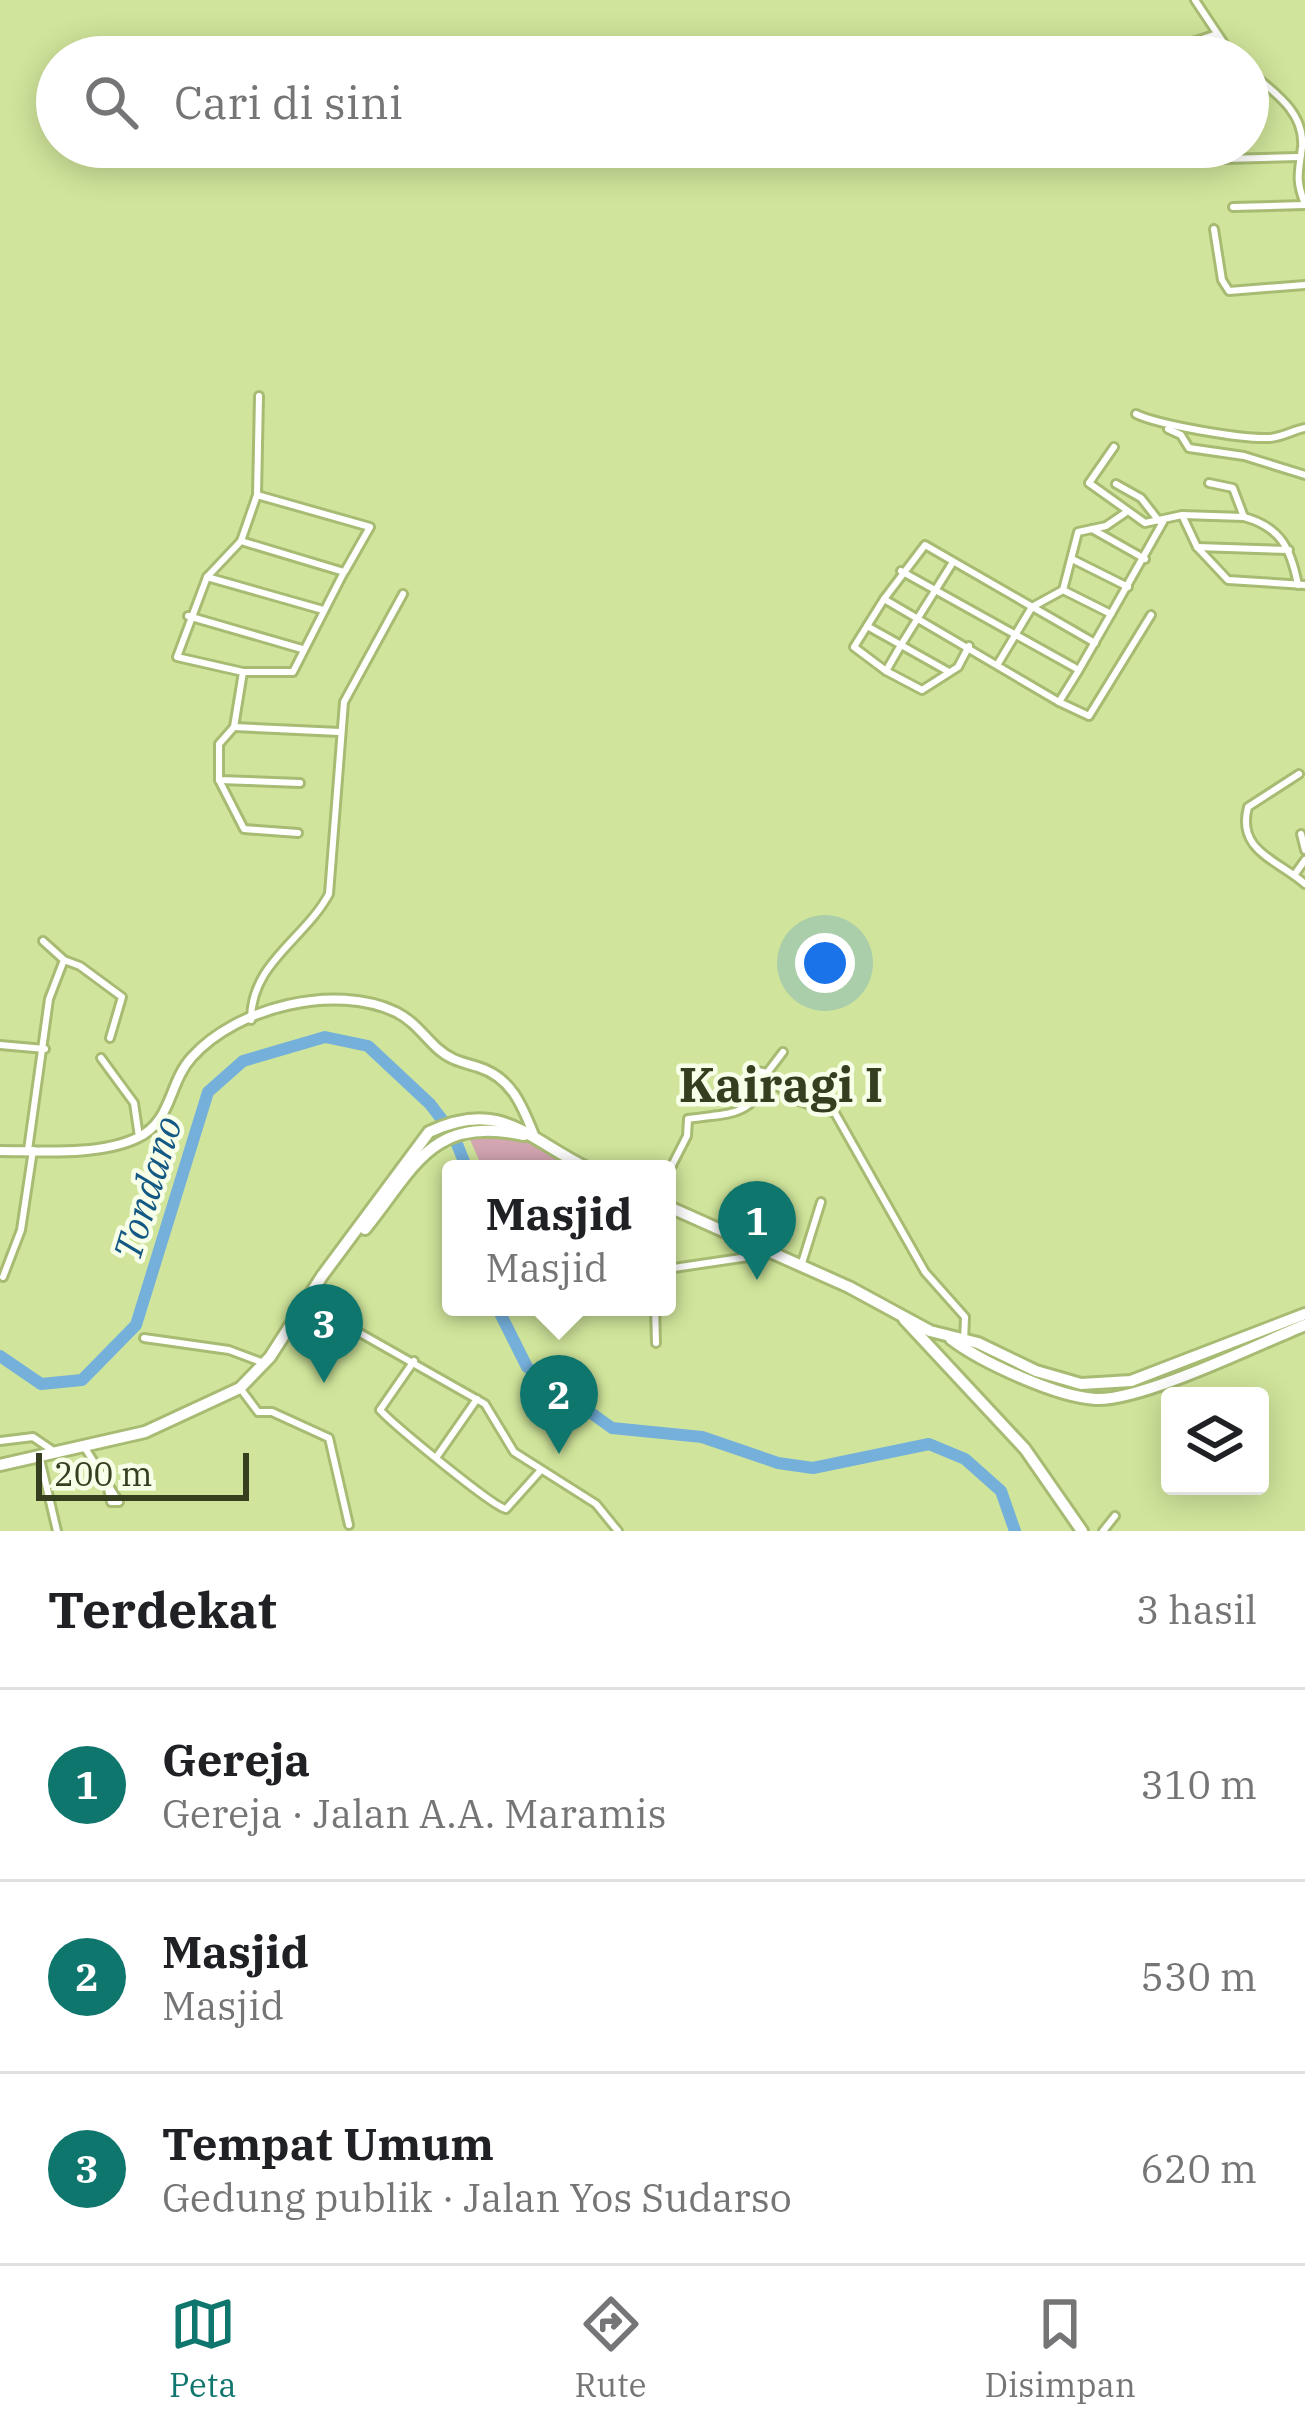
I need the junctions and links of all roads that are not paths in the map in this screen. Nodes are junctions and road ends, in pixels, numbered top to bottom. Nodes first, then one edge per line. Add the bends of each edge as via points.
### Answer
1 (1195, 0) edge
2 (1214, 34) joint
3 (1208, 36) edge
4 (1269, 89) edge
5 (1269, 158) edge
6 (1300, 158) junction
7 (1305, 204) edge
8 (1233, 207) dead end
9 (1214, 229) dead end
10 (1305, 284) edge
11 (259, 396) dead end
12 (1136, 414) dead end
13 (1164, 426) junction
14 (1305, 428) edge
15 (1114, 447) dead end
16 (1305, 475) edge
17 (1208, 483) dead end
18 (1117, 484) dead end
19 (257, 495) junction
20 (1125, 512) junction
21 (1182, 515) junction
22 (1244, 517) junction
23 (1162, 520) junction
24 (1092, 529) junction
25 (241, 541) junction
26 (1197, 547) junction
27 (1289, 550) junction
28 (1072, 559) junction
29 (1144, 559) junction
30 (953, 562) junction
31 (901, 571) junction
32 (344, 572) junction
33 (206, 577) junction
34 (1301, 585) edge
35 (1128, 587) junction
36 (1063, 590) junction
37 (934, 591) junction
38 (403, 593) dead end
39 (884, 599) junction
40 (1031, 607) junction
41 (323, 610) junction
42 (1111, 614) junction
43 (1151, 615) dead end
44 (188, 616) junction
45 (917, 619) junction
46 (867, 626) junction
47 (1014, 634) junction
48 (1095, 643) junction
49 (902, 646) junction
50 (969, 646) junction
51 (302, 649) junction
52 (999, 662) junction
53 (1079, 670) junction
54 (886, 671) junction
55 (243, 672) junction
56 (949, 673) junction
57 (1059, 702) junction
58 (234, 727) junction
59 (340, 732) junction
60 (1303, 774) edge
61 (219, 780) junction
62 (300, 783) dead end
63 (298, 833) dead end
64 (1301, 834) dead end
65 (1305, 850) edge
66 (1305, 860) edge
67 (1294, 874) junction
68 (1305, 884) edge
69 (43, 941) dead end
70 (64, 960) junction
71 (251, 1020) junction
72 (110, 1038) dead end
73 (0, 1046) edge
74 (45, 1049) junction
75 (783, 1052) dead end
76 (101, 1058) dead end
77 (750, 1069) dead end
78 (767, 1073) junction
79 (772, 1082) junction
80 (139, 1137) junction
81 (532, 1139) junction
82 (30, 1150) junction
83 (0, 1151) edge
84 (568, 1160) edge
85 (675, 1160) edge
86 (820, 1202) dead end
87 (676, 1210) edge
88 (768, 1254) junction
89 (801, 1266) junction
90 (676, 1268) edge
91 (4, 1277) dead end
92 (310, 1299) junction
93 (1305, 1314) edge
94 (655, 1316) edge
95 (902, 1316) junction
96 (1305, 1324) edge
97 (355, 1327) junction
98 (144, 1338) dead end
99 (958, 1342) junction
100 (656, 1343) dead end
101 (317, 1353) dead end
102 (414, 1361) junction
103 (938, 1362) junction
104 (264, 1364) junction
105 (1187, 1366) junction
106 (240, 1388) junction
107 (477, 1399) junction
108 (0, 1441) edge
109 (84, 1446) junction
110 (54, 1452) junction
111 (438, 1455) junction
112 (39, 1456) junction
113 (0, 1465) edge
114 (541, 1471) junction
115 (107, 1484) dead end
116 (1115, 1516) dead end
117 (349, 1525) dead end
118 (57, 1531) edge
119 (618, 1531) edge
120 (1082, 1531) edge
121 (1103, 1531) edge

1 - 2 street
2 - 3 street
4 - 6 street via 1294,112
5 - 6 street
6 - 7 street via 1295,177
7 - 8 street
9 - 10 street via 1229,291
11 - 19 street
12 - 13 street
13 - 14 street via 1268,438
13 - 16 street via 1189,448
15 - 20 street via 1089,482
17 - 22 street via 1233,488
18 - 23 street
19 - 25 street
19 - 32 street via 370,527
20 - 23 street via 1145,523
20 - 24 street
21 - 22 street
21 - 23 street
21 - 26 street
22 - 27 street via 1271,526
23 - 29 street
24 - 28 street via 1075,536
24 - 29 street
25 - 32 street
25 - 33 street
26 - 27 street
26 - 34 street via 1228,580
27 - 34 street
28 - 35 street
28 - 36 street
29 - 35 street
30 - 31 street via 923,545
30 - 37 street
30 - 40 street
31 - 37 street
31 - 39 street
32 - 41 street
33 - 41 street
33 - 44 street
35 - 42 street
36 - 40 street
36 - 42 street
37 - 45 street
37 - 47 street
38 - 59 street via 344,702
39 - 45 street
39 - 46 street
40 - 47 street
40 - 48 street
41 - 51 street
42 - 48 street
43 - 57 street via 1089,716
44 - 51 street
44 - 55 street via 177,657
45 - 49 street
45 - 50 street
46 - 49 street
46 - 54 street via 855,652
47 - 52 street
47 - 53 street
48 - 53 street
49 - 54 street
49 - 56 street
50 - 52 street
50 - 56 street
51 - 55 street via 289,675
52 - 57 street
53 - 57 street
54 - 56 street via 918,690
55 - 58 street
58 - 59 street
58 - 61 street via 219,744
59 - 71 street via 329,894 265,969
60 - 67 street via 1248,807 1244,820 1253,848
61 - 62 street
61 - 63 street via 244,829
64 - 65 street
66 - 67 street
67 - 68 street
69 - 70 street
70 - 72 street via 122,997
70 - 74 street
71 - 80 main road via 194,1054 156,1127
71 - 81 main road via 326,999 378,1005 411,1022 448,1057 496,1074 511,1088
73 - 74 street
74 - 82 street
75 - 78 street
76 - 80 street via 134,1103
77 - 78 street
78 - 79 street
79 - 85 street via 746,1109 688,1119
79 - 99 street via 843,1122 925,1272 965,1317
80 - 82 main road
81 - 84 highway
81 - 92 highway via 488,1125 430,1138
82 - 83 main road
82 - 91 street via 21,1230
86 - 89 street
87 - 88 highway
88 - 89 highway
88 - 90 street
89 - 95 highway
92 - 97 street
92 - 104 highway
93 - 105 highway
94 - 100 street
95 - 99 highway
95 - 103 highway
96 - 105 highway
97 - 101 street
97 - 102 street
98 - 104 street via 229,1350
99 - 103 highway
99 - 105 highway via 1094,1399 1135,1391
102 - 107 street
102 - 111 street via 380,1410
103 - 120 highway via 1025,1449
104 - 106 highway
106 - 109 highway via 167,1424
106 - 117 street via 258,1412 328,1438
107 - 111 street
107 - 114 street via 514,1452
108 - 110 street via 33,1437
109 - 110 highway
109 - 115 street
110 - 112 highway
111 - 114 street via 500,1509
112 - 113 highway
112 - 118 street
114 - 119 street via 596,1504
116 - 121 street

